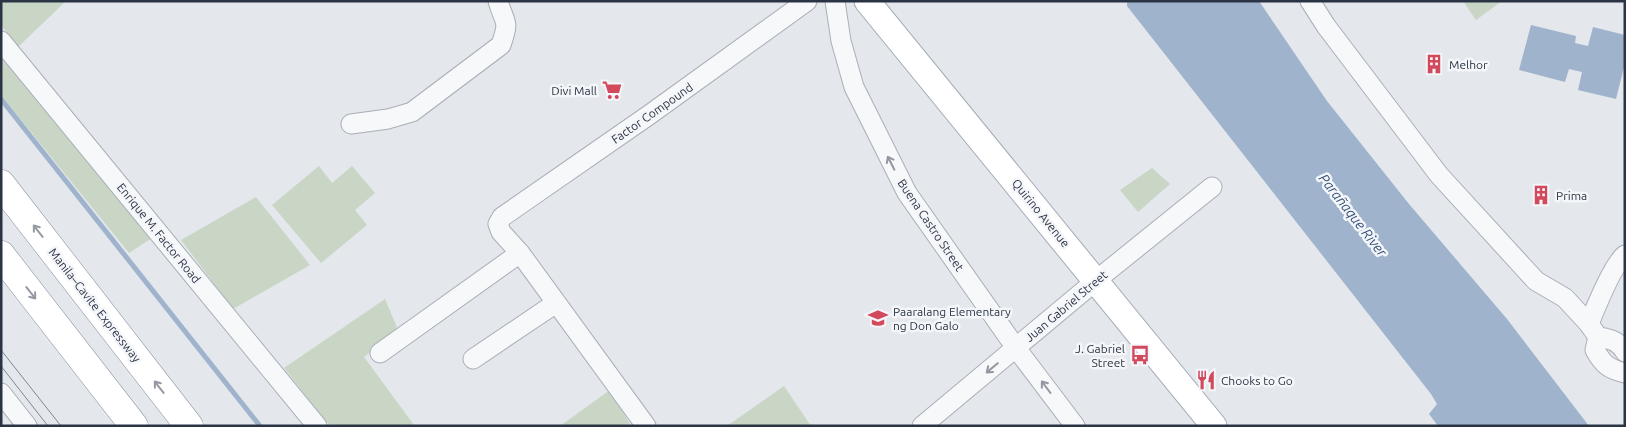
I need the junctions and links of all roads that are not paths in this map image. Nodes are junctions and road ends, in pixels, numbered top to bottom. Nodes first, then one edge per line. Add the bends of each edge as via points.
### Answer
1 (498, 1) edge
2 (807, 1) edge
3 (835, 1) edge
4 (867, 1) edge
5 (1310, 1) edge
6 (1, 41) edge
7 (351, 124) dead end
8 (1, 184) edge
9 (1212, 187) dead end
10 (520, 253) junction
11 (1, 255) edge
12 (1625, 255) edge
13 (1096, 281) junction
14 (556, 303) junction
15 (1594, 330) junction
16 (1016, 348) junction
17 (1625, 352) edge
18 (380, 353) dead end
19 (473, 359) dead end
20 (1625, 373) edge
21 (1, 394) edge
22 (927, 424) edge
23 (27, 426) edge
24 (134, 426) edge
25 (189, 426) edge
26 (317, 426) edge
27 (646, 426) edge
28 (1076, 426) edge
29 (1214, 426) edge

1 - 7 street via 507,23 502,45 412,112
2 - 10 street, Factor Compound via 649,116 502,217 498,224 501,232
16 -> 3 street, Buena Castro Street via 907,193 854,86 841,41
4 - 13 main road, Quirino Avenue
5 - 15 street via 1439,176 1536,281 1565,298
6 - 26 street, Enrique M. Factor Road
25 -> 8 highway, Manila–Cavite Expressway
9 - 13 street, Juan Gabriel Street
10 - 14 street
10 - 18 street
11 -> 24 highway
12 - 15 street via 1610,278
13 - 16 street, Juan Gabriel Street
13 - 29 main road, Quirino Avenue
14 - 19 street
14 - 27 street
15 - 17 street via 1620,344
15 - 20 street via 1595,350 1602,362
16 -> 22 street, Juan Gabriel Street
28 -> 16 street, Buena Castro Street
21 - 23 street

